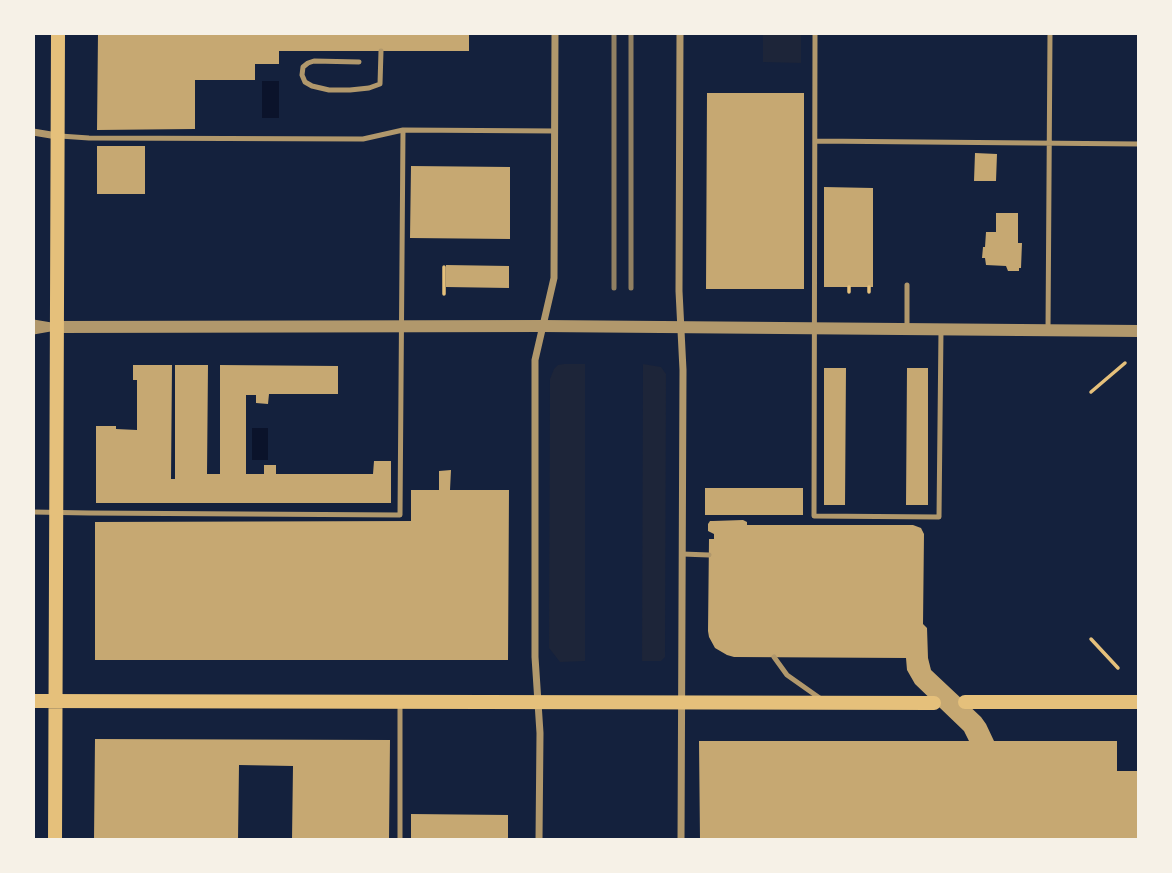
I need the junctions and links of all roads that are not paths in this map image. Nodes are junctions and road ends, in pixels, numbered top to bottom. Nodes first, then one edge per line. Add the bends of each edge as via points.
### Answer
1 (58, 33) edge
2 (555, 33) edge
3 (680, 33) edge
4 (815, 33) edge
5 (1050, 33) edge
6 (381, 51) dead end
7 (359, 62) dead end
8 (403, 130) junction
9 (555, 131) junction
10 (33, 132) edge
11 (57, 136) junction
12 (815, 141) junction
13 (1049, 143) junction
14 (1139, 144) edge
15 (907, 285) dead end
16 (33, 323) edge
17 (402, 326) junction
18 (542, 326) junction
19 (57, 327) junction
20 (681, 328) junction
21 (815, 328) junction
22 (941, 328) junction
23 (907, 329) junction
24 (1048, 330) junction
25 (33, 331) edge
26 (1139, 331) edge
27 (33, 512) edge
28 (56, 512) junction
29 (682, 554) junction
30 (709, 555) dead end
31 (774, 657) dead end
32 (33, 701) edge
33 (55, 701) junction
34 (537, 702) junction
35 (681, 702) junction
36 (965, 702) dead end
37 (1139, 702) edge
38 (400, 703) junction
39 (827, 703) junction
40 (934, 703) dead end
41 (55, 840) edge
42 (400, 840) edge
43 (539, 840) edge
44 (681, 840) edge

1 - 11 main road
2 - 9 street
3 - 20 street
4 - 12 lane
5 - 13 lane
6 - 7 lane via 380,84 369,88 329,90 312,86 302,75 303,67 314,61
8 - 9 lane
8 - 11 lane via 363,139
8 - 17 lane
9 - 18 street via 554,278
10 - 11 street
11 - 19 main road
12 - 13 lane
12 - 21 lane
13 - 14 lane
13 - 24 lane
15 - 23 lane
16 - 19 street
17 - 18 street
17 - 19 street
17 - 28 lane via 400,515
18 - 20 street
18 - 34 street via 535,360
19 - 25 street
19 - 28 main road
20 - 21 street
20 - 29 street
21 - 22 lane via 814,516 939,517
21 - 23 street
22 - 23 street
22 - 24 street
24 - 26 street
27 - 28 lane
28 - 33 main road
29 - 30 lane
29 - 35 street
31 - 39 lane via 787,675
32 - 33 main road
33 - 38 main road
33 - 41 main road
34 - 35 main road
34 - 38 main road
34 - 43 street
35 - 39 main road
35 - 44 street
36 - 37 main road
38 - 42 lane
39 - 40 main road

